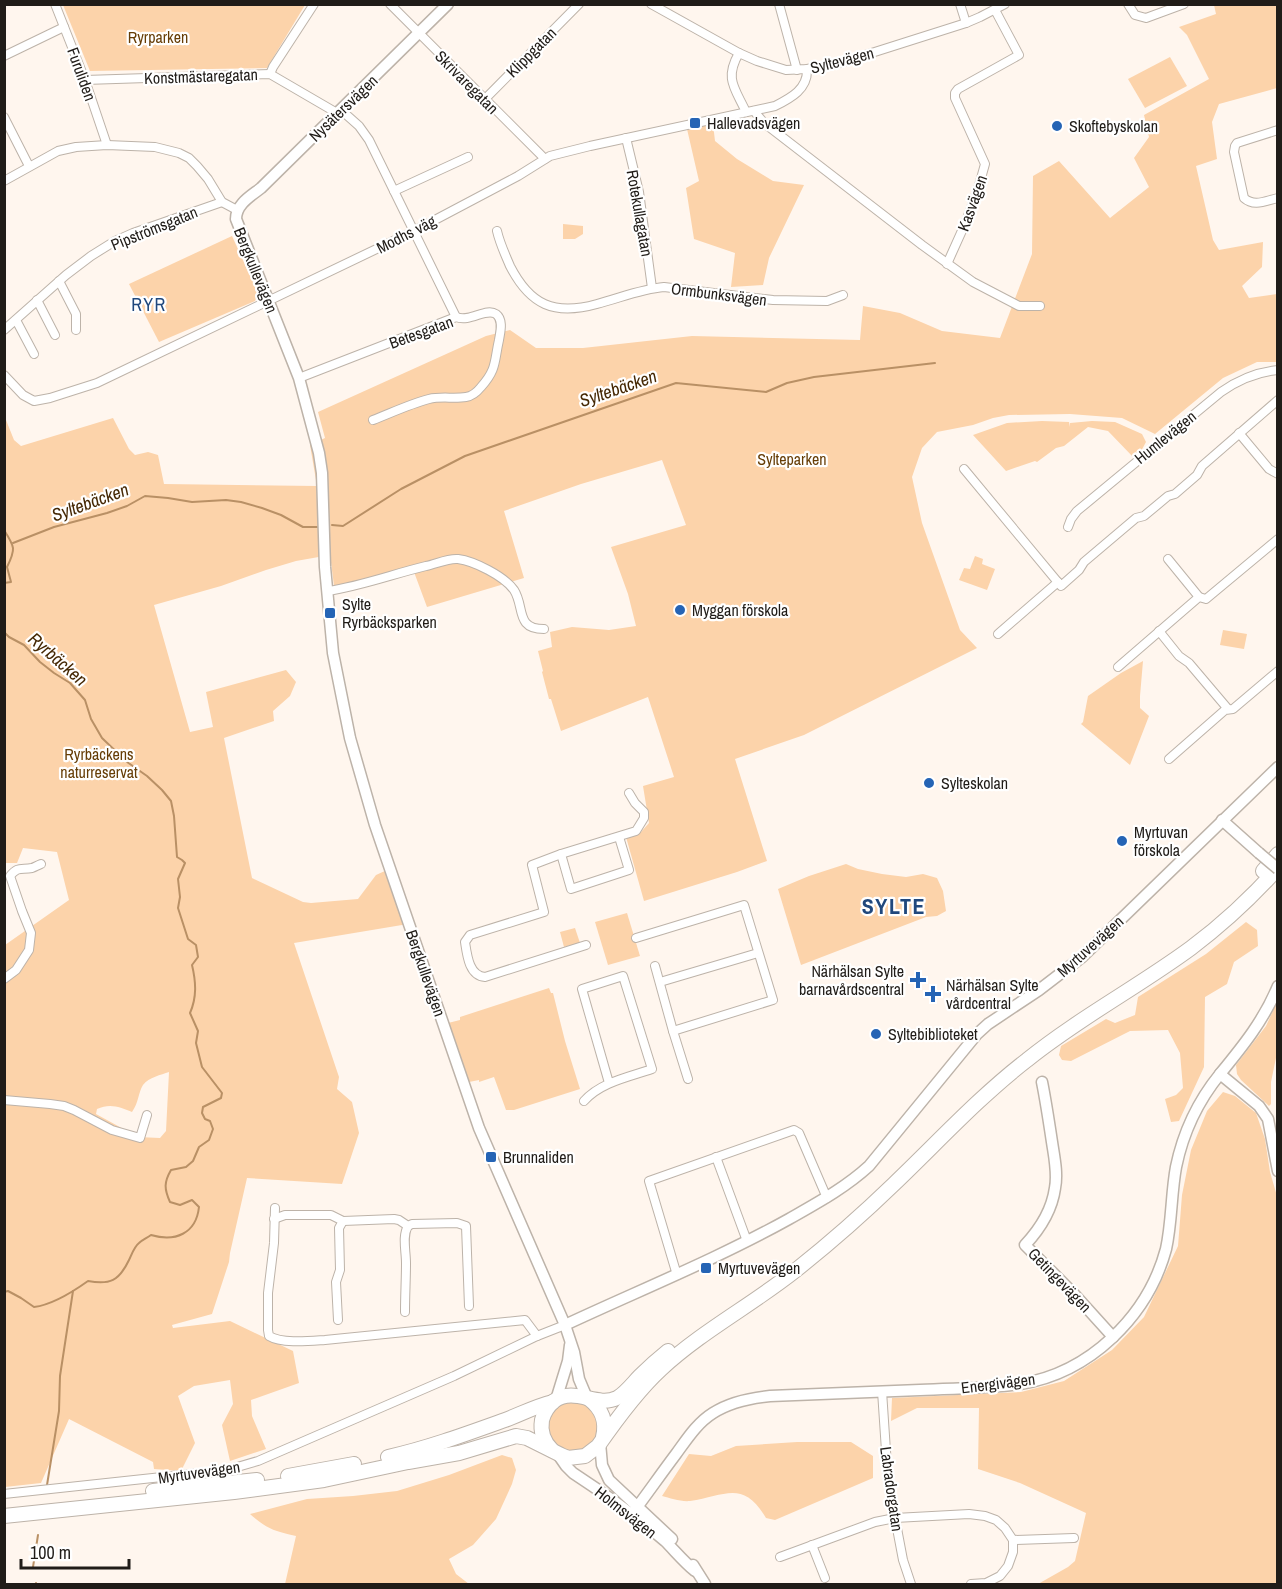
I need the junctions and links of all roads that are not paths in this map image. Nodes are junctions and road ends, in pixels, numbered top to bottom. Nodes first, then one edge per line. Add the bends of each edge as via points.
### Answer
1 (55, 4) edge
2 (314, 4) edge
3 (390, 4) edge
4 (448, 4) edge
5 (579, 4) edge
6 (651, 4) edge
7 (779, 4) edge
8 (960, 4) edge
9 (1005, 4) edge
10 (1128, 4) edge
11 (1184, 4) edge
12 (995, 10) junction
13 (966, 23) junction
14 (64, 27) junction
15 (418, 33) junction
16 (739, 53) junction
17 (4, 56) edge
18 (807, 69) junction
19 (797, 70) junction
20 (270, 74) junction
21 (85, 80) junction
22 (484, 100) junction
23 (339, 111) junction
24 (750, 112) junction
25 (4, 117) edge
26 (1278, 130) edge
27 (626, 138) junction
28 (106, 145) junction
29 (468, 157) dead end
30 (545, 159) junction
31 (29, 166) junction
32 (4, 182) edge
33 (394, 191) junction
34 (1278, 198) edge
35 (222, 202) junction
36 (237, 210) junction
37 (414, 231) junction
38 (497, 231) dead end
39 (947, 264) junction
40 (59, 281) junction
41 (652, 288) junction
42 (843, 296) dead end
43 (37, 300) junction
44 (269, 302) junction
45 (1040, 306) dead end
46 (456, 317) junction
47 (16, 320) junction
48 (4, 330) edge
49 (76, 330) dead end
50 (55, 335) dead end
51 (34, 354) dead end
52 (1278, 370) edge
53 (4, 375) edge
54 (300, 378) junction
55 (1277, 400) edge
56 (373, 420) dead end
57 (1239, 433) junction
58 (964, 470) dead end
59 (1278, 474) edge
60 (1068, 527) dead end
61 (1278, 539) edge
62 (1168, 559) dead end
63 (1058, 582) junction
64 (328, 591) junction
65 (1199, 597) junction
66 (544, 629) dead end
67 (1159, 631) junction
68 (998, 634) dead end
69 (1118, 667) dead end
70 (1278, 670) edge
71 (1228, 709) junction
72 (1169, 759) dead end
73 (1278, 767) edge
74 (629, 793) dead end
75 (1222, 820) junction
76 (619, 837) junction
77 (561, 854) junction
78 (1278, 854) edge
79 (41, 864) dead end
80 (1278, 869) edge
81 (636, 938) dead end
82 (586, 945) dead end
83 (758, 953) junction
84 (655, 966) dead end
85 (4, 980) edge
86 (660, 982) junction
87 (1278, 986) edge
88 (673, 1031) junction
89 (1220, 1074) junction
90 (688, 1079) dead end
91 (1042, 1082) dead end
92 (609, 1083) junction
93 (4, 1100) edge
94 (584, 1101) dead end
95 (147, 1115) dead end
96 (716, 1157) junction
97 (1278, 1171) edge
98 (827, 1198) junction
99 (274, 1208) dead end
100 (274, 1219) junction
101 (343, 1221) junction
102 (408, 1226) junction
103 (747, 1241) junction
104 (677, 1275) junction
105 (469, 1306) dead end
106 (405, 1312) dead end
107 (338, 1320) dead end
108 (566, 1325) junction
109 (537, 1336) junction
110 (1113, 1337) junction
111 (571, 1342) junction
112 (882, 1391) junction
113 (588, 1398) junction
114 (554, 1401) junction
115 (601, 1441) junction
116 (555, 1452) junction
117 (4, 1494) edge
118 (4, 1508) edge
119 (635, 1510) junction
120 (4, 1516) edge
121 (895, 1518) junction
122 (1074, 1538) dead end
123 (1013, 1540) junction
124 (812, 1545) junction
125 (780, 1557) dead end
126 (825, 1578) dead end
127 (705, 1584) edge
128 (911, 1584) edge
129 (971, 1584) edge

1 - 14 street, Furuliden
2 - 20 street, Konstmästaregatan
3 - 15 street, Skrivaregatan
4 - 15 street, Nysätersvägen
5 - 22 street, Klippgatan
6 - 16 street, Syltevägen
7 - 19 street
8 - 13 street
9 - 12 street, Syltevägen
10 - 11 street via 1135,15 1146,18
12 - 13 street, Syltevägen
12 - 39 street, Kasvägen via 1019,55 955,93 986,164
13 - 18 street, Syltevägen via 840,63
14 - 17 street
14 - 21 street, Furuliden
15 - 22 street, Skrivaregatan
15 - 23 street, Nysätersvägen
16 - 19 street, Syltevägen via 757,62
16 - 24 street via 731,71 732,81
18 - 19 street, Syltevägen
18 - 24 street, Modhs väg via 799,92 775,106
20 - 21 street, Konstmästaregatan
20 - 23 street
21 - 28 street, Furuliden
22 - 30 street, Skrivaregatan
23 - 33 street via 359,126 369,140
23 - 36 street, Nysätersvägen
24 - 27 street, Modhs väg
24 - 39 street
25 - 31 street
26 - 34 street via 1234,147 1244,198 1255,204
27 - 30 street, Modhs väg
27 - 41 street, Rotekullagatan via 639,192
28 - 31 street, Bergkullevägen via 58,151
28 - 35 street, Bergkullevägen via 155,147 179,153 197,166
29 - 33 street
30 - 37 street, Modhs väg
31 - 32 street, Bergkullevägen
33 - 37 street
35 - 36 street, Bergkullevägen
35 - 40 street, Pipströmsgatan via 114,242
36 - 44 street, Bergkullevägen via 238,227
37 - 44 street, Modhs väg
37 - 46 street
38 - 41 street, Ormbunksvägen via 522,287 546,305 578,308
39 - 45 street via 1019,306
40 - 43 street, Pipströmsgatan
40 - 49 street via 76,314
41 - 42 street, Ormbunksvägen via 773,300 827,301
43 - 47 street, Pipströmsgatan
43 - 50 street
44 - 53 street, Modhs väg via 97,382 50,398 28,399
44 - 54 street, Bergkullevägen
46 - 54 street, Betesgatan
46 - 56 street, Betesgatan via 465,319 491,313 499,318 495,366 488,379 469,396 430,399
47 - 48 street, Pipströmsgatan
47 - 51 street
52 - 60 street, Humlevägen via 1248,376 1221,392 1077,511
54 - 64 street, Bergkullevägen via 322,473
55 - 57 street
57 - 59 street via 1269,469
57 - 63 street via 1175,494 1136,518 1061,586
58 - 63 street
61 - 65 street via 1206,599
62 - 65 street
63 - 68 street
64 - 66 street via 455,559 479,566 506,582 517,597 524,622 534,629
64 - 108 street, Bergkullevägen via 333,653 350,738 375,825 479,1128
65 - 67 street
67 - 69 street
67 - 71 street
70 - 71 street via 1233,709
71 - 72 street
73 - 75 street, Myrtuvevägen
74 - 76 street via 644,812 644,818 636,831
75 - 80 street, bridge
75 - 98 street, Myrtuvevägen via 1082,957 977,1034 869,1166
76 - 77 street
76 - 77 street via 629,870 571,888
77 - 82 street via 532,865 544,912 470,935 465,947 472,970 480,977
78 - 113 highway via 1210,922 1048,1031 992,1077 845,1217 789,1264 676,1344 619,1397 606,1401
79 - 85 street via 21,868 10,876 31,933 29,950
80 - 115 highway via 1238,909 1190,948 1054,1039 998,1084 843,1232 662,1368
81 - 83 street via 744,905
83 - 86 street
83 - 88 street via 773,1000
84 - 86 street
86 - 88 street
87 - 89 street, Energivägen via 1262,1019
88 - 90 street
89 - 97 street via 1259,1106 1268,1119
89 - 110 street, Energivägen via 1199,1105 1181,1147 1171,1222 1159,1269 1140,1306
91 - 110 street, Getingevägen via 1056,1187 1047,1215 1025,1245
92 - 92 street via 582,989 623,976 651,1069
92 - 94 street
93 - 95 street via 64,1106 112,1130 140,1138
96 - 98 street via 797,1131
96 - 103 street
96 - 104 street via 649,1181
98 - 103 street, Myrtuvevägen
99 - 100 street
100 - 101 street via 285,1215 331,1215
100 - 109 street via 268,1330 275,1340 325,1340 525,1320
101 - 102 street via 394,1219
101 - 107 street via 339,1228 340,1270 336,1282
102 - 105 street via 466,1226
102 - 106 street
103 - 104 street, Myrtuvevägen
104 - 108 street, Myrtuvevägen
108 - 109 street, Myrtuvevägen
108 - 111 street, Bergkullevägen
109 - 117 street, Myrtuvevägen via 258,1461 227,1470
110 - 112 street, Energivägen via 1072,1366 1022,1383
111 - 113 street, Bergkullevägen via 579,1379
111 - 114 street, Bergkullevägen
112 - 119 street, Energivägen via 770,1396 726,1406 689,1436
112 - 121 street, Labradorgatan via 888,1481
113 - 114 highway via 566,1395
113 - 115 highway via 603,1416
114 - 116 highway via 544,1414 542,1426 546,1442
114 - 118 highway via 450,1440 362,1463 278,1478
115 - 116 highway via 581,1457 568,1458
115 - 119 street, Holmsvägen via 606,1476
116 - 119 street, Holmsvägen via 573,1473
116 - 120 highway via 516,1436 459,1453 324,1480
119 - 127 street, Holmsvägen
121 - 123 street via 986,1516 996,1520
121 - 124 street
121 - 128 street, Labradorgatan
122 - 123 street
123 - 129 street via 1008,1566 1000,1576 986,1583
124 - 125 street
124 - 126 street

